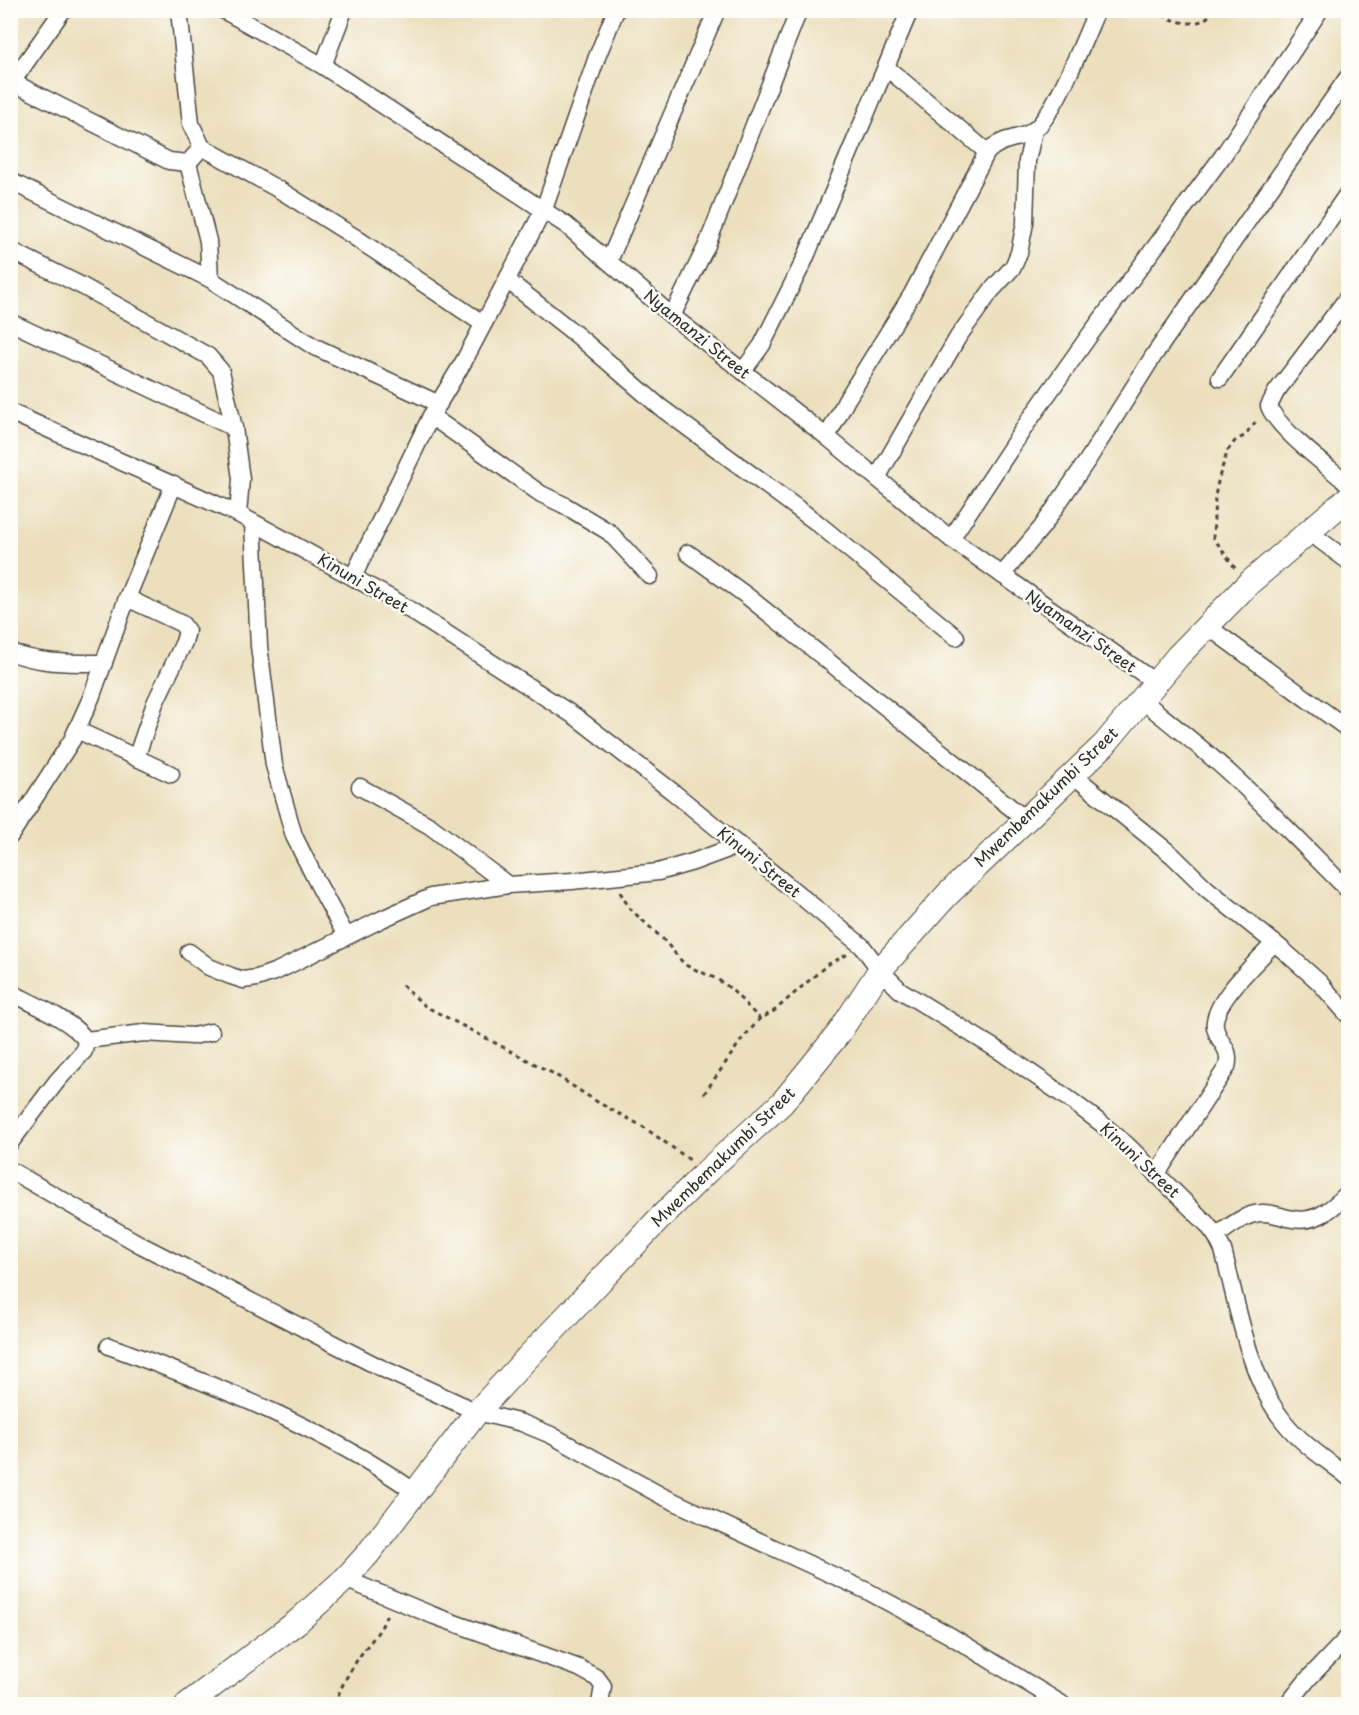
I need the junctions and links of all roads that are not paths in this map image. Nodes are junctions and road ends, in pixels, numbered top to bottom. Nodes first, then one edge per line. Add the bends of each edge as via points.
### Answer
1 (63, 10) edge
2 (179, 10) edge
3 (223, 10) edge
4 (344, 10) edge
5 (616, 10) edge
6 (717, 10) edge
7 (799, 10) edge
8 (910, 10) edge
9 (1097, 10) edge
10 (1320, 10) edge
11 (323, 66) junction
12 (887, 68) junction
13 (1348, 76) edge
14 (11, 81) edge
15 (1034, 130) junction
16 (202, 147) junction
17 (987, 152) junction
18 (188, 163) junction
19 (10, 181) edge
20 (1348, 193) edge
21 (544, 209) junction
22 (10, 250) edge
23 (609, 261) junction
24 (210, 279) junction
25 (507, 280) junction
26 (1348, 297) edge
27 (672, 316) junction
28 (10, 322) edge
29 (482, 323) junction
30 (743, 371) junction
31 (1220, 378) dead end
32 (435, 410) junction
33 (10, 412) edge
34 (234, 428) junction
35 (827, 437) junction
36 (878, 477) junction
37 (174, 484) junction
38 (1348, 484) edge
39 (1348, 498) edge
40 (238, 514) junction
41 (253, 523) junction
42 (1309, 532) junction
43 (951, 539) junction
44 (688, 554) dead end
45 (1348, 561) edge
46 (1002, 575) junction
47 (650, 576) dead end
48 (353, 577) junction
49 (127, 598) junction
50 (1207, 626) junction
51 (956, 637) dead end
52 (10, 652) edge
53 (104, 663) junction
54 (1148, 691) junction
55 (1348, 729) edge
56 (77, 730) junction
57 (135, 758) junction
58 (171, 774) dead end
59 (1073, 775) junction
60 (360, 787) dead end
61 (1025, 819) junction
62 (11, 834) edge
63 (739, 845) junction
64 (508, 885) junction
65 (1348, 890) edge
66 (346, 936) junction
67 (1274, 944) junction
68 (189, 952) dead end
69 (880, 970) junction
70 (10, 992) edge
71 (1348, 1015) edge
72 (211, 1032) dead end
73 (86, 1040) junction
74 (10, 1143) edge
75 (10, 1170) edge
76 (1156, 1175) junction
77 (1348, 1193) edge
78 (1216, 1236) junction
79 (110, 1346) dead end
80 (477, 1412) junction
81 (1348, 1477) edge
82 (415, 1492) junction
83 (345, 1579) junction
84 (1348, 1637) edge
85 (188, 1704) edge
86 (600, 1704) edge
87 (1062, 1704) edge
88 (1288, 1704) edge

1 - 14 street
2 - 16 street via 191,124
3 - 11 street, Nyamanzi Street
4 - 11 street
5 - 21 street
6 - 23 street
7 - 27 street via 707,245
8 - 12 street
9 - 15 street via 1056,99
10 - 43 street via 1222,157 1028,422
11 - 21 street, Nyamanzi Street
12 - 17 street
12 - 30 street via 804,261 762,345
13 - 46 street via 1154,355 1047,519
14 - 18 street via 169,161
15 - 17 street via 1006,139
15 - 36 street via 1027,161 1025,224 1013,267 958,337
16 - 18 street
16 - 29 street via 283,192
17 - 35 street via 926,269
18 - 24 street via 208,241
19 - 24 street
20 - 31 street
21 - 23 street, Nyamanzi Street
21 - 25 street
22 - 34 street via 208,356 221,371
23 - 27 street, Nyamanzi Street
24 - 32 street via 313,346
25 - 29 street
25 - 51 street via 660,407 816,522
26 - 38 street via 1269,406 1288,431
27 - 30 street, Nyamanzi Street
28 - 34 street
29 - 32 street
30 - 35 street, Nyamanzi Street
32 - 47 street via 541,495 609,531
32 - 48 street
33 - 37 street, Kinuni Street
34 - 40 street via 241,478
35 - 36 street, Nyamanzi Street
36 - 43 street, Nyamanzi Street
37 - 40 street, Kinuni Street
37 - 49 street
39 - 42 street, Mwembemakumbi Street
40 - 41 street, Kinuni Street
41 - 48 street, Kinuni Street
41 - 66 street via 259,646 274,765 294,836
42 - 45 street
42 - 50 street, Mwembemakumbi Street via 1248,584
43 - 46 street, Nyamanzi Street
44 - 61 street via 747,596
46 - 54 street, Nyamanzi Street
48 - 63 street, Kinuni Street via 576,717
49 - 53 street
49 - 57 street via 182,624 187,631
50 - 54 street, Mwembemakumbi Street
50 - 55 street
52 - 53 street via 65,663
53 - 56 street
54 - 59 street, Mwembemakumbi Street via 1104,745
54 - 65 street, Nyamanzi Street
56 - 57 street
56 - 62 street
57 - 58 street
59 - 61 street, Mwembemakumbi Street
59 - 67 street
60 - 64 street via 430,826
61 - 69 street, Mwembemakumbi Street via 946,895
63 - 64 street via 658,872
63 - 69 street, Kinuni Street via 862,946
64 - 66 street via 430,897
66 - 68 street via 277,971 243,980 209,967
67 - 71 street via 1319,982
67 - 76 street via 1217,1011 1215,1027 1230,1056 1227,1066
69 - 76 street, Kinuni Street via 907,995 970,1032 1073,1102 1127,1145
69 - 80 street, Mwembemakumbi Street via 839,1033 782,1102 706,1172
70 - 73 street via 59,1018
72 - 73 street via 193,1036 144,1033
73 - 74 street via 84,1051
75 - 80 street via 141,1245 378,1367
76 - 78 street, Kinuni Street
77 - 78 street via 1312,1220 1260,1212 1244,1217
78 - 81 street, Kinuni Street via 1251,1354 1272,1406 1299,1438
79 - 82 street via 243,1398 361,1458
80 - 82 street, Mwembemakumbi Street
80 - 87 street via 551,1435 662,1496 867,1591 949,1635
82 - 83 street, Mwembemakumbi Street
83 - 85 street, Mwembemakumbi Street via 297,1622
83 - 86 street via 579,1668 597,1677 603,1686
84 - 88 street

